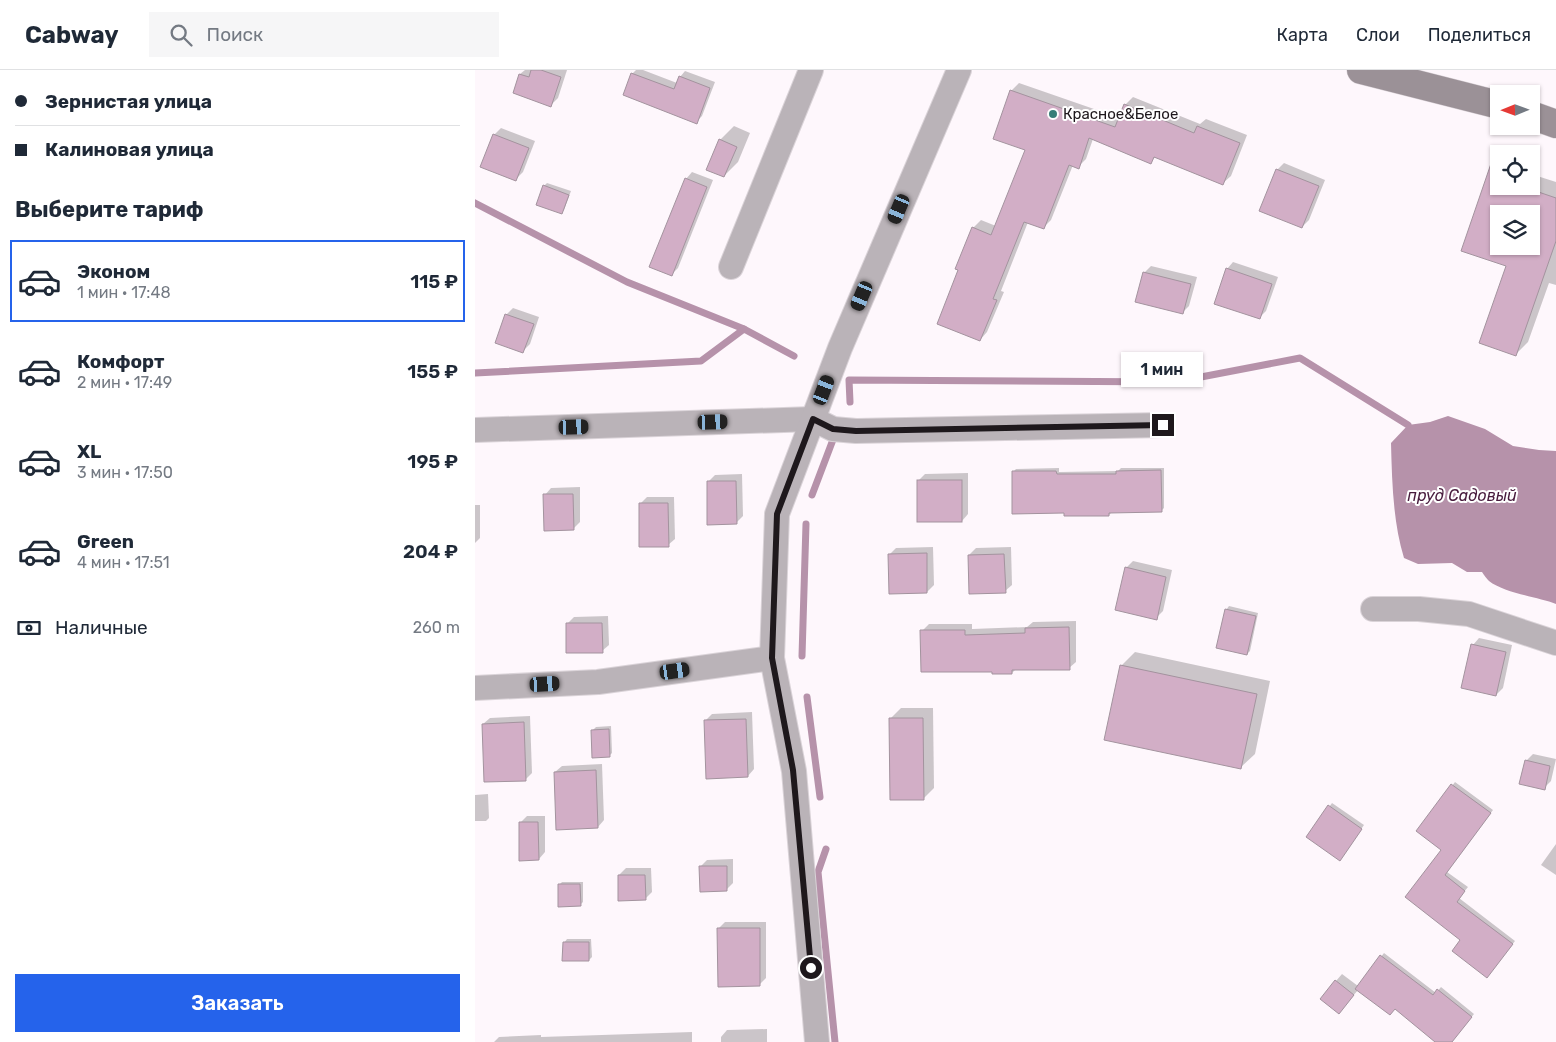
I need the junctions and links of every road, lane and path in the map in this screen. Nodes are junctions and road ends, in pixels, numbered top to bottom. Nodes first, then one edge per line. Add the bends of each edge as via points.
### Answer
1 (811, 70) edge
2 (959, 70) edge
3 (1361, 70) edge
4 (1490, 103) edge
5 (1540, 119) edge
6 (1556, 124) edge
7 (731, 267) dead end
8 (813, 419) junction
9 (1163, 425) dead end
10 (475, 430) edge
11 (1373, 609) dead end
12 (1556, 643) edge
13 (772, 658) junction
14 (475, 688) edge
15 (817, 1042) edge

1 - 7 street
2 - 8 street
3 - 4 street
5 - 6 street
8 - 9 street via 833,429 856,431
8 - 10 street
8 - 13 street via 777,514
11 - 12 street via 1469,614
13 - 14 street via 598,682
13 - 15 street via 793,770

